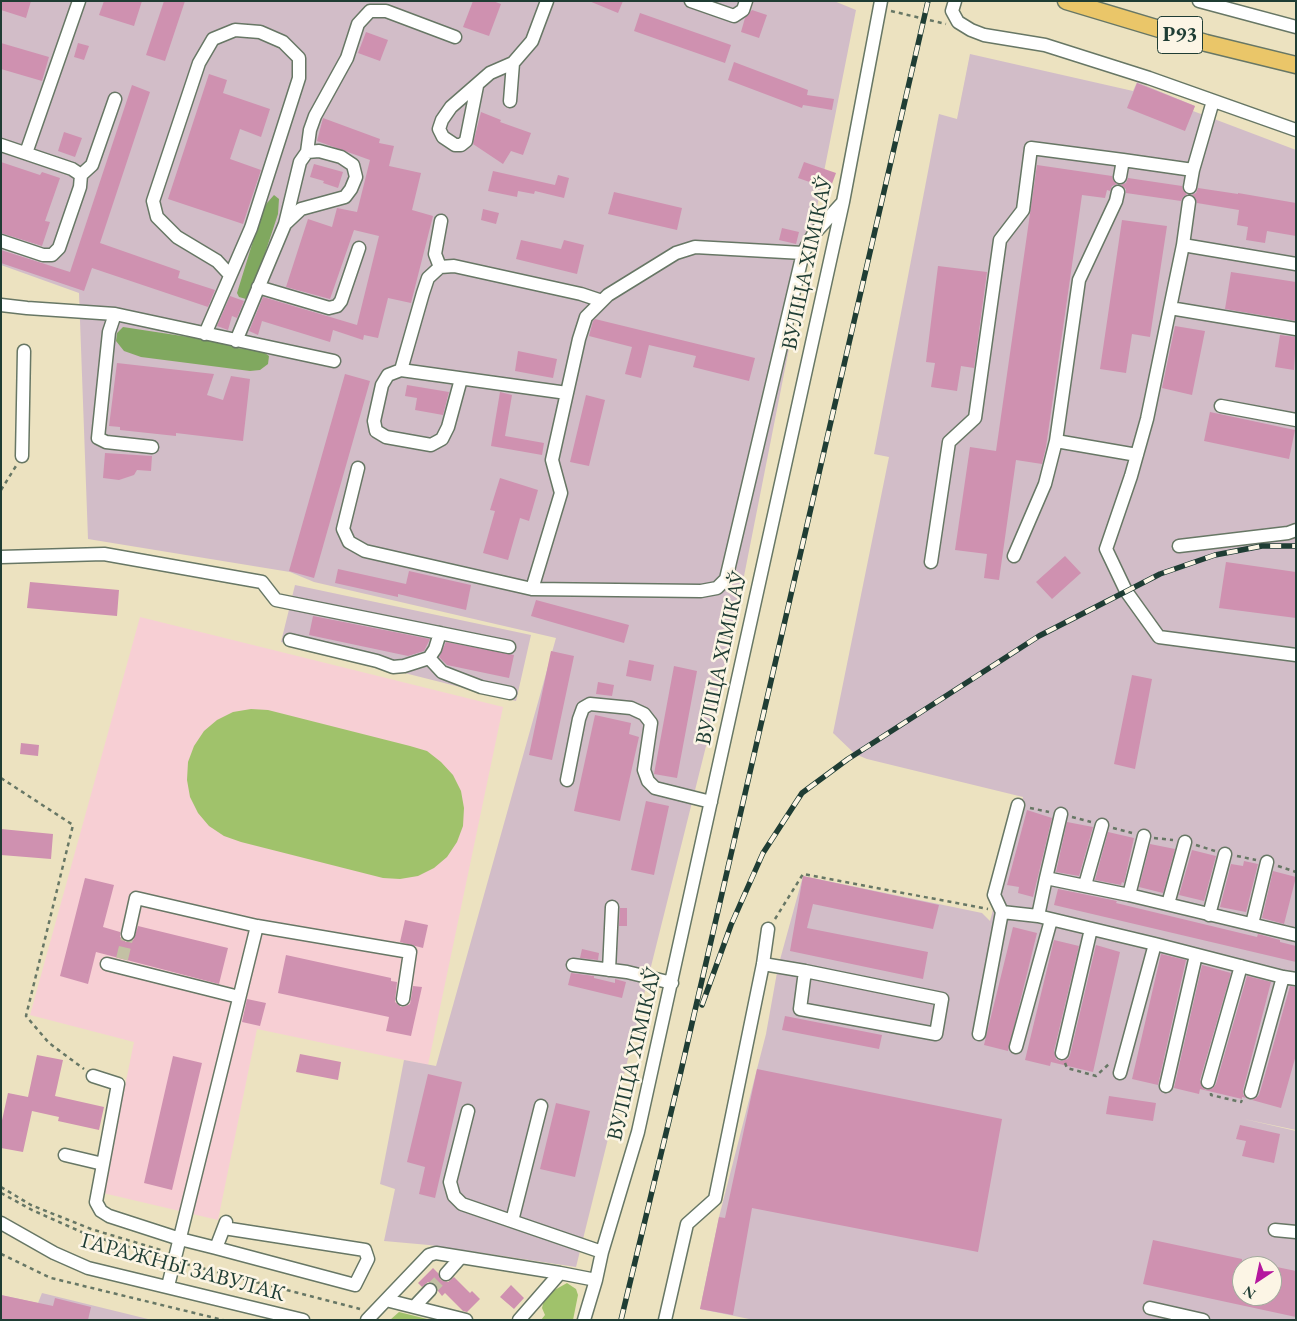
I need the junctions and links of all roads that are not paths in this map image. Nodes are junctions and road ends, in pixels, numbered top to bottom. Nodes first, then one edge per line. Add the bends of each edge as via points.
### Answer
1 (80, 1) edge
2 (547, 1) edge
3 (691, 1) edge
4 (746, 1) edge
5 (955, 1) edge
6 (1066, 1) edge
7 (1207, 2) edge
8 (880, 4) edge
9 (1296, 27) edge
10 (455, 37) dead end
11 (514, 63) junction
12 (1296, 65) edge
13 (477, 86) dead end
14 (116, 99) dead end
15 (510, 101) dead end
16 (1213, 101) junction
17 (1296, 130) edge
18 (1, 145) edge
19 (307, 152) junction
20 (26, 153) junction
21 (1123, 160) junction
22 (1193, 170) junction
23 (80, 175) junction
24 (1120, 177) dead end
25 (1190, 187) dead end
26 (1118, 192) dead end
27 (843, 202) junction
28 (1189, 202) dead end
29 (441, 221) dead end
30 (285, 224) junction
31 (1, 241) edge
32 (1183, 245) junction
33 (358, 248) dead end
34 (803, 253) junction
35 (1296, 264) edge
36 (440, 267) junction
37 (230, 275) junction
38 (258, 287) junction
39 (602, 301) junction
40 (1, 305) edge
41 (1170, 308) junction
42 (115, 314) junction
43 (1296, 329) edge
44 (205, 334) junction
45 (236, 341) junction
46 (24, 351) dead end
47 (334, 362) dead end
48 (402, 370) junction
49 (461, 379) junction
50 (567, 393) junction
51 (1221, 406) dead end
52 (1296, 420) edge
53 (1056, 441) junction
54 (152, 447) dead end
55 (1137, 455) junction
56 (22, 456) road end
57 (358, 468) dead end
58 (1296, 530) edge
59 (1179, 546) dead end
60 (1014, 556) dead end
61 (1, 557) edge
62 (931, 562) dead end
63 (532, 589) junction
64 (440, 633) junction
65 (290, 640) dead end
66 (509, 648) dead end
67 (1296, 655) edge
68 (429, 658) junction
69 (510, 693) dead end
70 (566, 780) dead end
71 (711, 802) junction
72 (1018, 805) dead end
73 (1061, 814) dead end
74 (1102, 825) dead end
75 (1144, 836) dead end
76 (1185, 842) dead end
77 (1225, 854) dead end
78 (1267, 862) dead end
79 (1046, 878) junction
80 (1085, 885) junction
81 (1129, 895) junction
82 (1168, 904) junction
83 (612, 907) dead end
84 (1002, 912) junction
85 (1209, 915) junction
86 (1038, 916) junction
87 (1051, 920) junction
88 (1252, 924) junction
89 (258, 926) junction
90 (768, 929) road end
91 (1091, 929) junction
92 (1295, 932) edge
93 (128, 934) tunnel mouth
94 (1155, 944) junction
95 (1196, 955) junction
96 (107, 964) dead end
97 (763, 964) junction
98 (573, 965) dead end
99 (1241, 966) junction
100 (609, 970) junction
101 (805, 971) junction
102 (1289, 978) edge
103 (672, 983) junction
104 (239, 997) junction
105 (402, 999) dead end
106 (979, 1034) dead end
107 (1016, 1047) dead end
108 (1062, 1053) road end
109 (1120, 1073) dead end
110 (93, 1076) road end
111 (1208, 1082) road end
112 (1166, 1086) dead end
113 (1251, 1092) road end
114 (541, 1106) dead end
115 (468, 1111) dead end
116 (64, 1155) dead end
117 (103, 1164) junction
118 (512, 1221) junction
119 (1, 1223) edge
120 (1275, 1230) dead end
121 (1296, 1232) edge
122 (180, 1239) junction
123 (216, 1248) junction
124 (602, 1252) junction
125 (461, 1258) junction
126 (560, 1273) junction
127 (446, 1274) tunnel mouth
128 (596, 1280) junction
129 (168, 1286) junction
130 (430, 1290) tunnel mouth
131 (386, 1300) junction
132 (414, 1307) junction
133 (1150, 1308) dead end
134 (263, 1315) edge
135 (1176, 1317) edge
136 (303, 1320) edge
137 (367, 1320) edge
138 (466, 1320) edge
139 (519, 1320) edge
140 (584, 1320) edge
141 (665, 1320) edge
142 (1202, 1320) edge

1 - 20 street
2 - 11 street via 532,41
3 - 4 street via 734,16 743,10
5 - 16 street via 952,11 958,22 971,30 1045,45
6 - 12 main road, Р93 via 1206,43
7 - 9 street
8 - 27 street, ВУЛІЦА ХІМІКАЎ
10 - 19 street via 386,11 370,11 358,24 347,58 315,116
11 - 13 street via 490,73
11 - 15 street
14 - 23 street via 92,165
16 - 17 street
16 - 22 street
18 - 20 street
19 - 30 street via 300,162
19 - 30 street via 319,151 341,157 353,165 356,177 345,197 301,209
20 - 23 street via 72,169
21 - 22 street
21 - 24 street
21 - 62 street via 1031,148 1023,210 1000,240 975,418 949,442
22 - 25 street
23 - 31 street via 80,187 59,248 52,255
26 - 53 street via 1079,280
27 - 34 street via 813,235
27 - 71 street, ВУЛІЦА ХІМІКАЎ
28 - 32 street
29 - 36 street via 435,254
30 - 38 street
32 - 35 street
32 - 41 street
33 - 38 street via 337,306 329,308
34 - 39 street via 695,247 676,253 608,294
34 - 63 street via 726,579 717,588 701,590
36 - 39 street via 454,266
36 - 48 street via 428,278
37 - 37 street via 251,228 299,78 299,58 283,42 260,32 235,30 214,39 199,63 153,202 157,217 177,237 217,261
37 - 44 street
38 - 45 street
39 - 50 street via 586,317
40 - 42 street
41 - 43 street
41 - 55 street
42 - 44 street
42 - 54 street via 109,332 98,438 106,442
44 - 45 street
45 - 47 street
46 - 56 street
48 - 49 street
48 - 49 street via 388,375 382,385 374,421 376,431 386,437 431,444 442,439
49 - 50 street
50 - 63 street via 552,460 561,492
51 - 52 street
53 - 55 street
53 - 60 street via 1044,484
55 - 67 street via 1106,549 1126,591 1159,637
57 - 63 street via 342,529 349,542 365,551
58 - 59 street
61 - 64 street via 104,554 122,557 262,582 276,600
64 - 66 street
64 - 68 street
65 - 68 street via 377,660 393,667
68 - 69 street via 442,672 481,688
70 - 71 street via 583,708 590,704 631,708 644,714 651,723 644,770 648,781 655,788
71 - 103 street, ВУЛІЦА ХІМІКАЎ
72 - 84 street via 994,895
73 - 79 street
74 - 80 street
75 - 81 street
76 - 82 street
77 - 85 street
78 - 88 street
79 - 80 street
79 - 86 street
80 - 81 street
81 - 82 street
82 - 85 street
83 - 100 street
84 - 86 street
84 - 106 street
85 - 88 street
86 - 87 street
87 - 91 street
87 - 107 street
88 - 92 street
89 - 93 street via 136,898
89 - 104 street
89 - 105 street via 410,952
90 - 97 street
91 - 94 street
91 - 108 street
94 - 95 street
94 - 109 street
95 - 99 street
95 - 112 street
96 - 104 street via 121,963
97 - 101 street
97 - 141 street via 715,1198 687,1224
98 - 100 street
99 - 102 street
99 - 111 street
100 - 103 street
101 - 101 street via 942,999 936,1034 800,1009
102 - 113 street
103 - 124 street, ВУЛІЦА ХІМІКАЎ via 638,1132
104 - 122 street
110 - 117 street via 118,1084
114 - 118 street
115 - 118 street via 450,1182 454,1196 462,1204
116 - 117 street
117 - 122 street via 96,1202 101,1211
118 - 124 street
119 - 129 street, ГАРАЖНЫ ЗАВУЛАК via 88,1268
120 - 121 street
122 - 123 street
122 - 129 street
123 - 123 street via 225,1225 365,1250 368,1259 355,1285
124 - 128 street, ВУЛІЦА ХІМІКАЎ
125 - 126 street
125 - 127 street
125 - 131 street via 436,1253 429,1255
126 - 128 street
126 - 139 street
128 - 140 street, ВУЛІЦА ХІМІКАЎ
129 - 134 street, ГАРАЖНЫ ЗАВУЛАК
130 - 132 street
131 - 132 street
131 - 137 street
132 - 138 street
133 - 135 street
134 - 136 street, ГАРАЖНЫ ЗАВУЛАК
135 - 142 street

